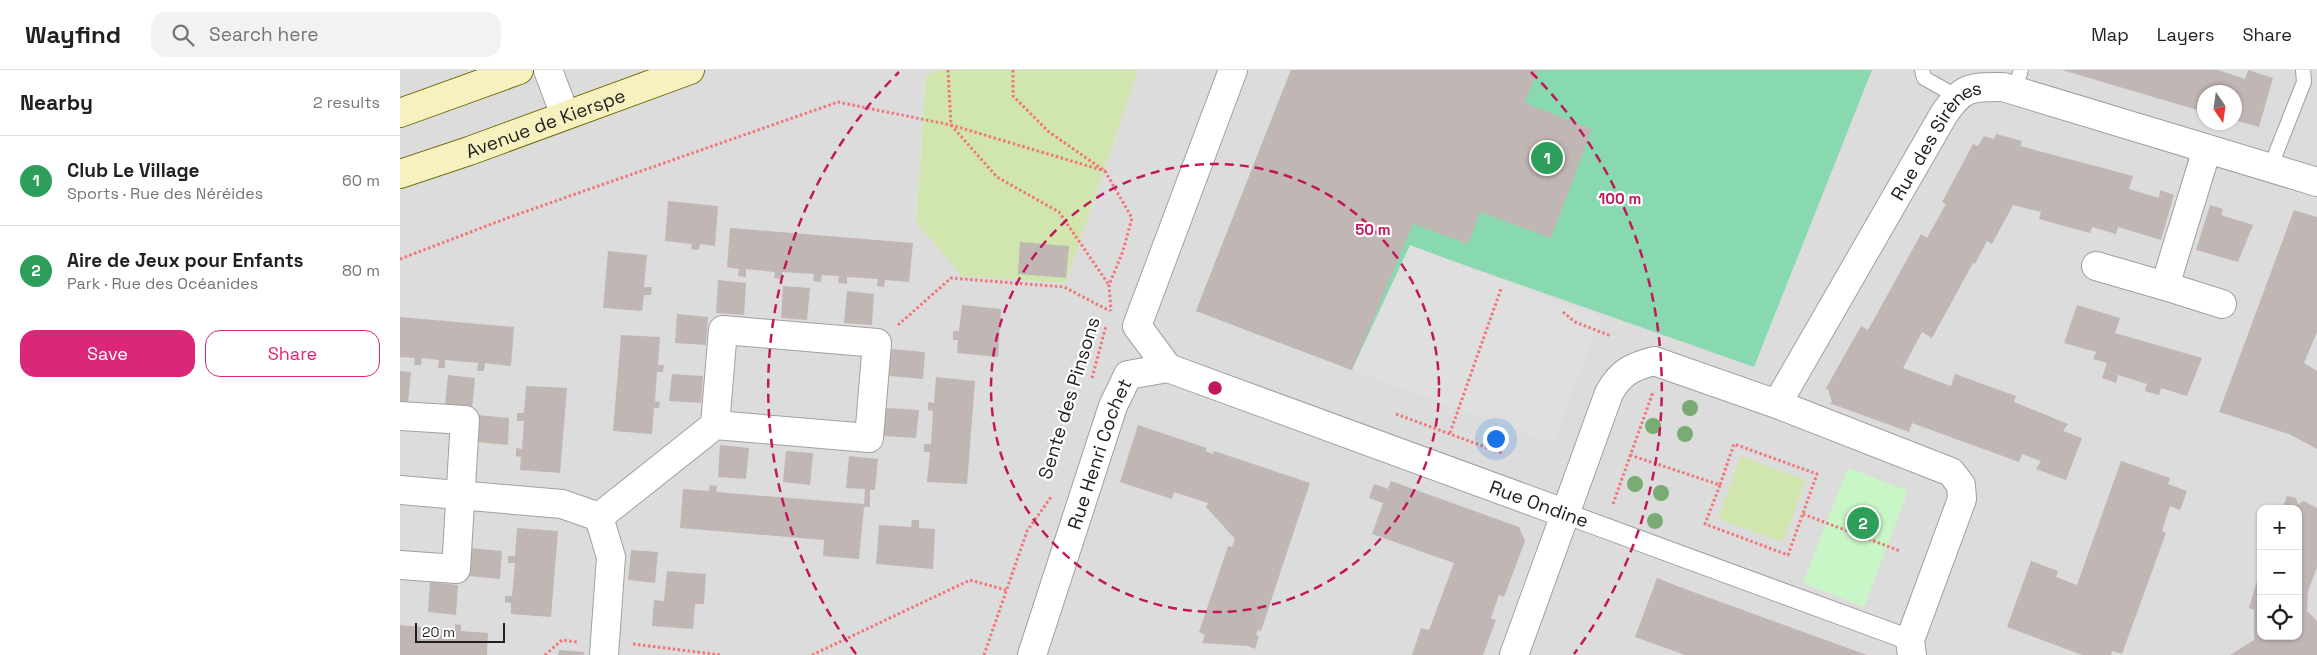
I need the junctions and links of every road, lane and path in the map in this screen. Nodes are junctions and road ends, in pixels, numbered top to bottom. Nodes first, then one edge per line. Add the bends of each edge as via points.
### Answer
1 (519, 70) edge
2 (548, 70) edge
3 (690, 70) edge
4 (948, 70) edge
5 (1014, 70) edge
6 (1233, 70) edge
7 (1922, 70) edge
8 (2303, 70) edge
9 (2017, 80) edge
10 (1956, 96) junction
11 (400, 113) edge
12 (565, 115) junction
13 (951, 125) junction
14 (2208, 149) junction
15 (2270, 168) junction
16 (1105, 171) junction
17 (400, 174) edge
18 (2317, 182) edge
19 (400, 259) edge
20 (2096, 266) dead end
21 (1108, 285) junction
22 (2165, 286) junction
23 (1501, 289) dead end
24 (2222, 304) dead end
25 (1111, 311) junction
26 (1563, 312) dead end
27 (1611, 336) dead end
28 (877, 343) junction
29 (1168, 368) junction
30 (1656, 384) dead end
31 (1089, 387) dead end
32 (1778, 404) junction
33 (1396, 414) dead end
34 (400, 416) edge
35 (715, 425) junction
36 (1450, 433) junction
37 (1504, 454) dead end
38 (1630, 455) junction
39 (1720, 485) junction
40 (400, 490) edge
41 (460, 495) junction
42 (1052, 496) dead end
43 (1564, 513) junction
44 (1802, 514) junction
45 (599, 517) junction
46 (1605, 528) junction
47 (1900, 551) dead end
48 (400, 565) edge
49 (1006, 590) junction
50 (1911, 648) edge
51 (604, 655) edge
52 (812, 655) edge
53 (984, 655) edge
54 (1032, 655) edge
55 (1514, 655) edge

1 - 11 main road
2 - 12 street
3 - 12 main road, Avenue de Kierspe
4 - 13 path
5 - 16 path via 1013,96 1049,132
6 - 29 street via 1137,326
7 - 10 lane via 1924,78
8 - 15 lane via 2304,82
9 - 10 street, Rue des Sirènes via 2003,87 1977,87
9 - 14 street, Rue des Sirènes
10 - 32 street, Rue des Sirènes
12 - 17 main road, Avenue de Kierspe
13 - 16 path
13 - 19 path via 838,102
13 - 21 path via 997,177 1059,212
14 - 15 street, Rue des Sirènes
14 - 22 street
15 - 18 street, Rue des Sirènes
16 - 21 path via 1132,218 1123,251
20 - 22 street
21 - 25 path, Sente des Pinsons
22 - 24 street
23 - 36 path
25 - 28 path via 1064,287 951,278
25 - 31 path, Sente des Pinsons
26 - 27 path via 1575,322
28 - 35 street via 868,438
28 - 35 street via 723,330
29 - 43 street, Rue Ondine
29 - 54 street, Rue Henri Cochet via 1128,375 1113,406
30 - 38 path
32 - 43 street via 1654,361 1641,364 1617,378 1609,393
32 - 50 street via 1951,472 1960,485 1962,499
33 - 36 path
34 - 41 street via 465,420
35 - 45 street
36 - 37 path
38 - 39 path
38 - 46 path
39 - 44 path via 1705,524 1788,555
39 - 44 path via 1734,444 1817,474
40 - 41 street
41 - 45 street via 562,504
41 - 48 street via 456,569
42 - 49 path, Sente des Pinsons via 1027,531
43 - 46 street, Rue Ondine
43 - 55 street
44 - 47 path
45 - 51 street via 611,558
46 - 50 street, Rue Ondine
49 - 52 path via 970,580
49 - 53 path, Sente des Pinsons

